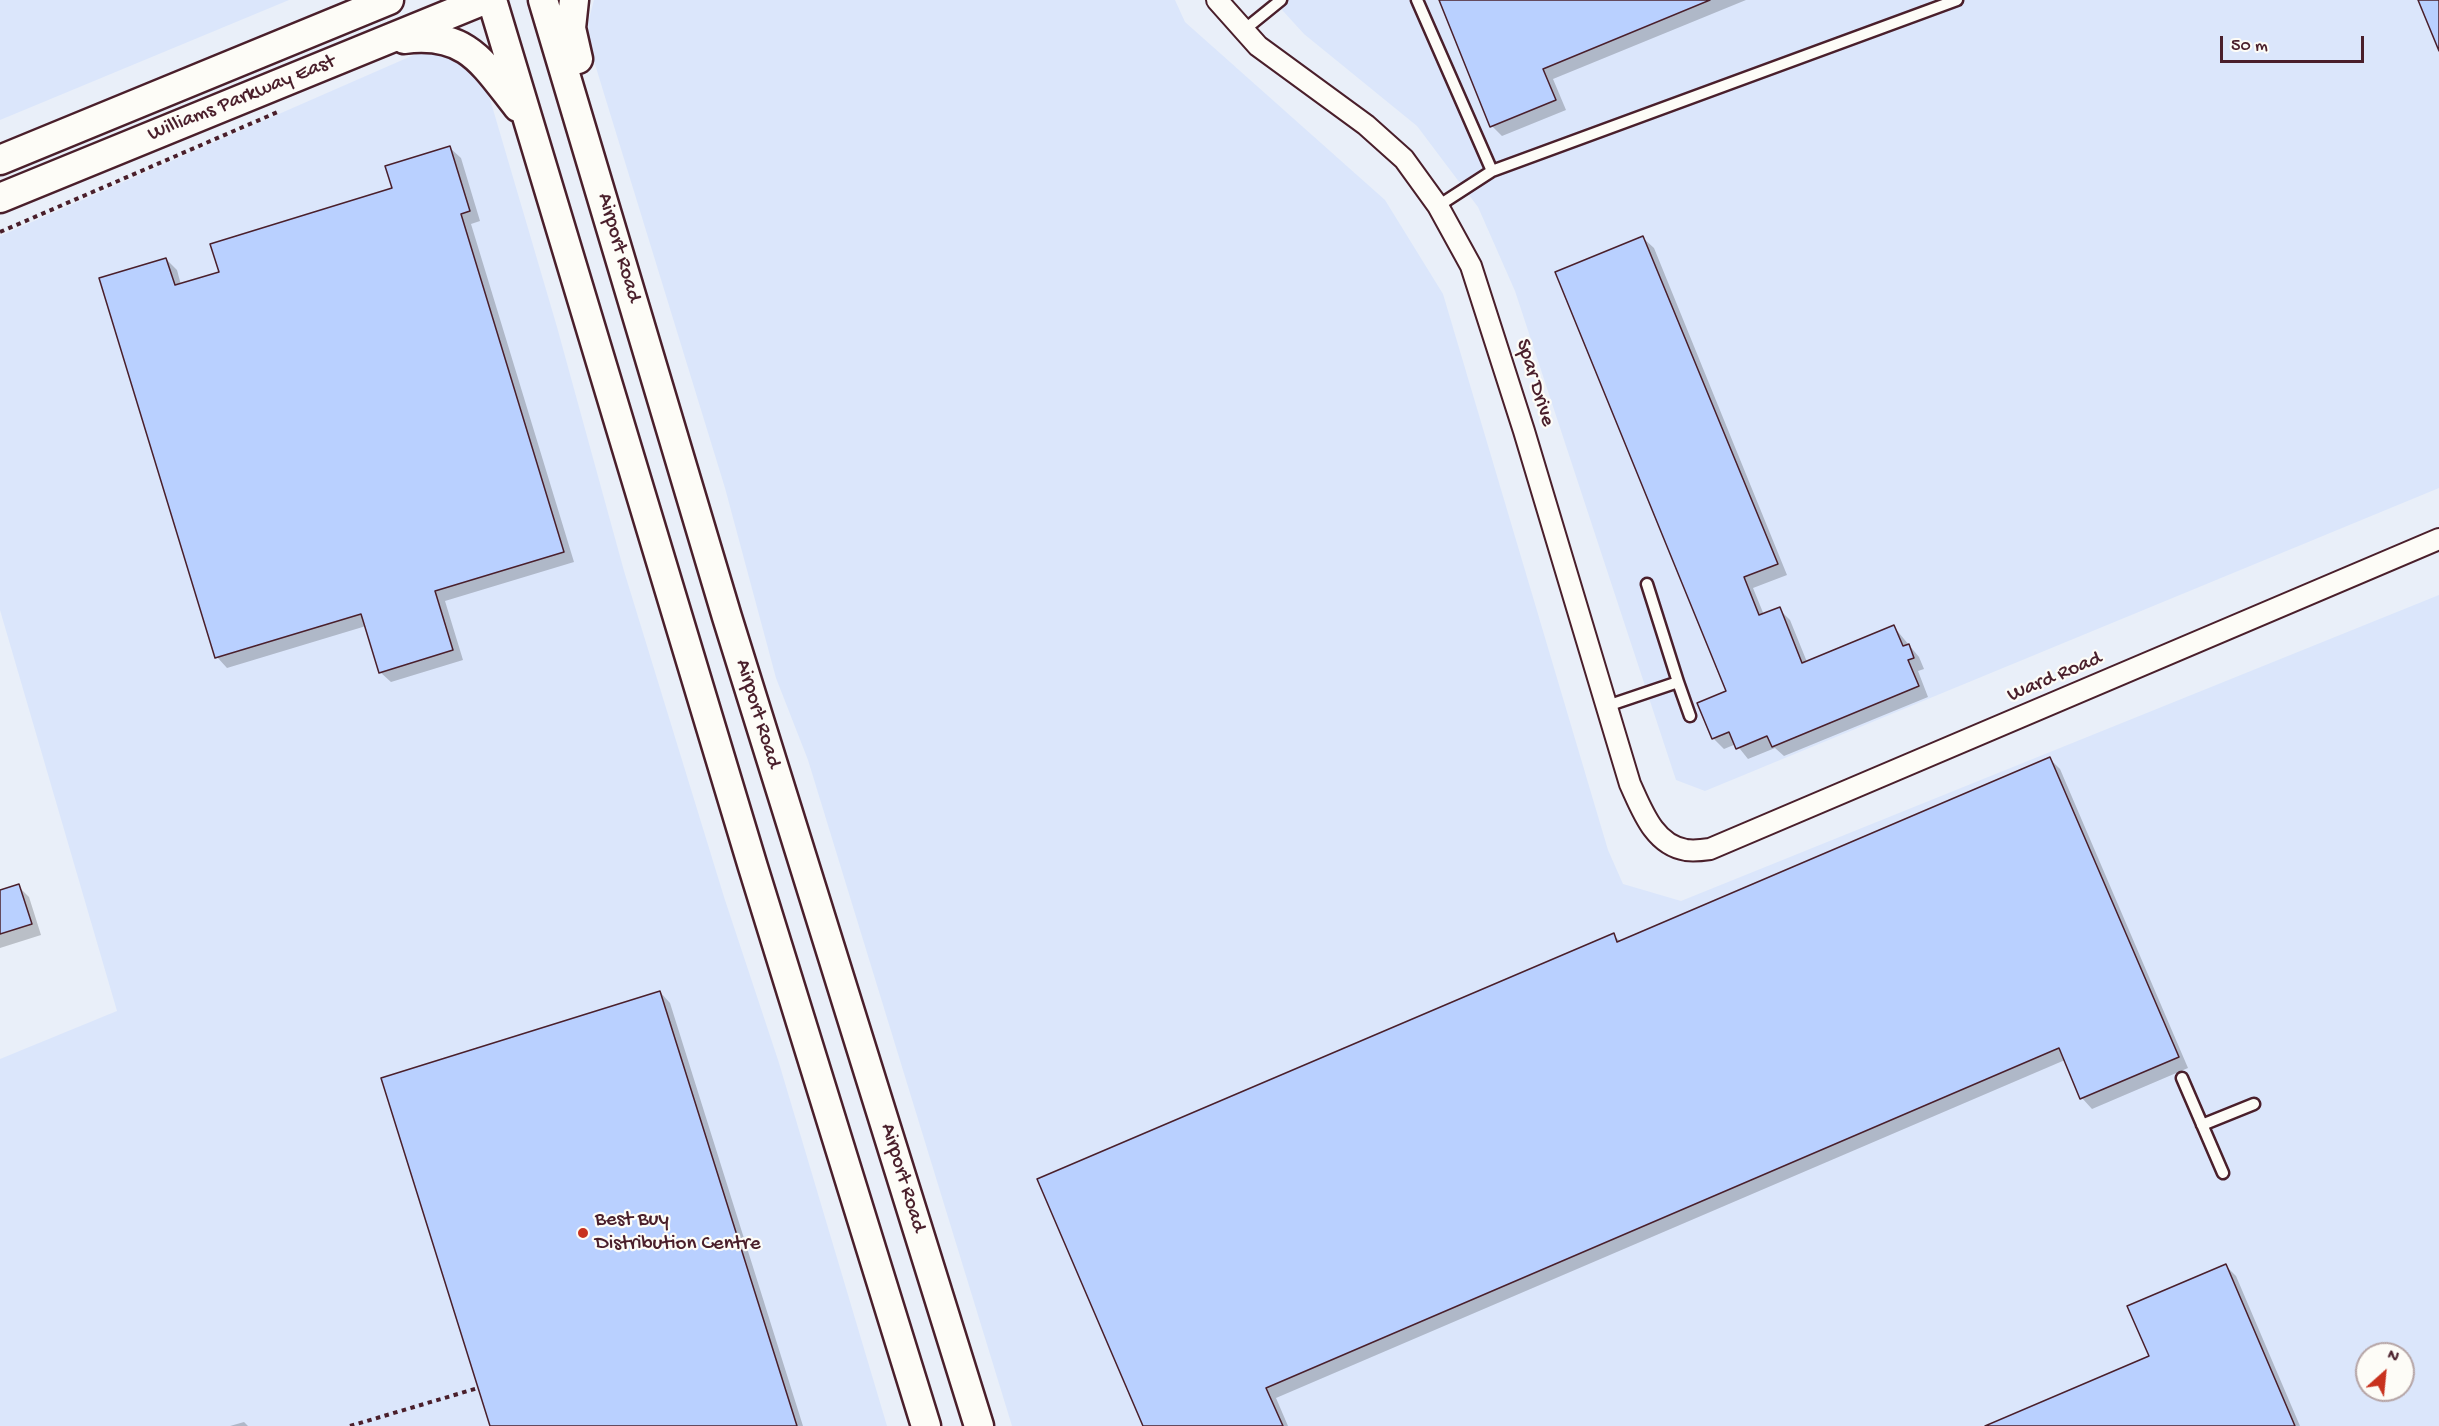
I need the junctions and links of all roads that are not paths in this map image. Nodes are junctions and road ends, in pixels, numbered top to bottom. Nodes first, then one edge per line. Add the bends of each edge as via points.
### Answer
1 (484, 0) edge
2 (492, 0) edge
3 (543, 0) edge
4 (574, 0) edge
5 (1217, 0) edge
6 (1281, 0) edge
7 (1417, 0) edge
8 (1957, 0) edge
9 (384, 2) edge
10 (1244, 30) junction
11 (387, 41) junction
12 (529, 122) junction
13 (582, 128) junction
14 (0, 160) edge
15 (1492, 171) junction
16 (0, 198) edge
17 (1438, 206) junction
18 (2439, 539) edge
19 (1647, 584) dead end
20 (1678, 682) junction
21 (1607, 706) junction
22 (1690, 716) dead end
23 (1686, 850) joint
24 (2182, 1078) dead end
25 (2254, 1104) dead end
26 (2202, 1125) junction
27 (2223, 1173) dead end
28 (926, 1426) edge
29 (979, 1426) edge

1 - 11 main road, Williams Parkway East
2 - 12 main road
3 - 13 main road, Airport Road
4 - 13 main road via 571,28 590,98
5 - 10 street, Spar Drive
6 - 10 lane
7 - 15 lane
8 - 15 lane
9 - 14 main road, Williams Parkway East
10 - 17 street, Spar Drive via 1258,46 1366,125 1404,159
11 - 12 main road via 421,38 461,45 480,60
11 - 16 main road, Williams Parkway East
12 - 28 main road
13 - 29 main road, Airport Road via 727,617
15 - 17 lane
17 - 21 street, Spar Drive via 1471,266
18 - 23 street, Ward Road via 1710,849
19 - 20 lane
20 - 21 lane
20 - 22 lane
21 - 23 street, Spar Drive via 1630,784 1649,824 1668,843
24 - 26 lane
25 - 26 lane
26 - 27 lane

